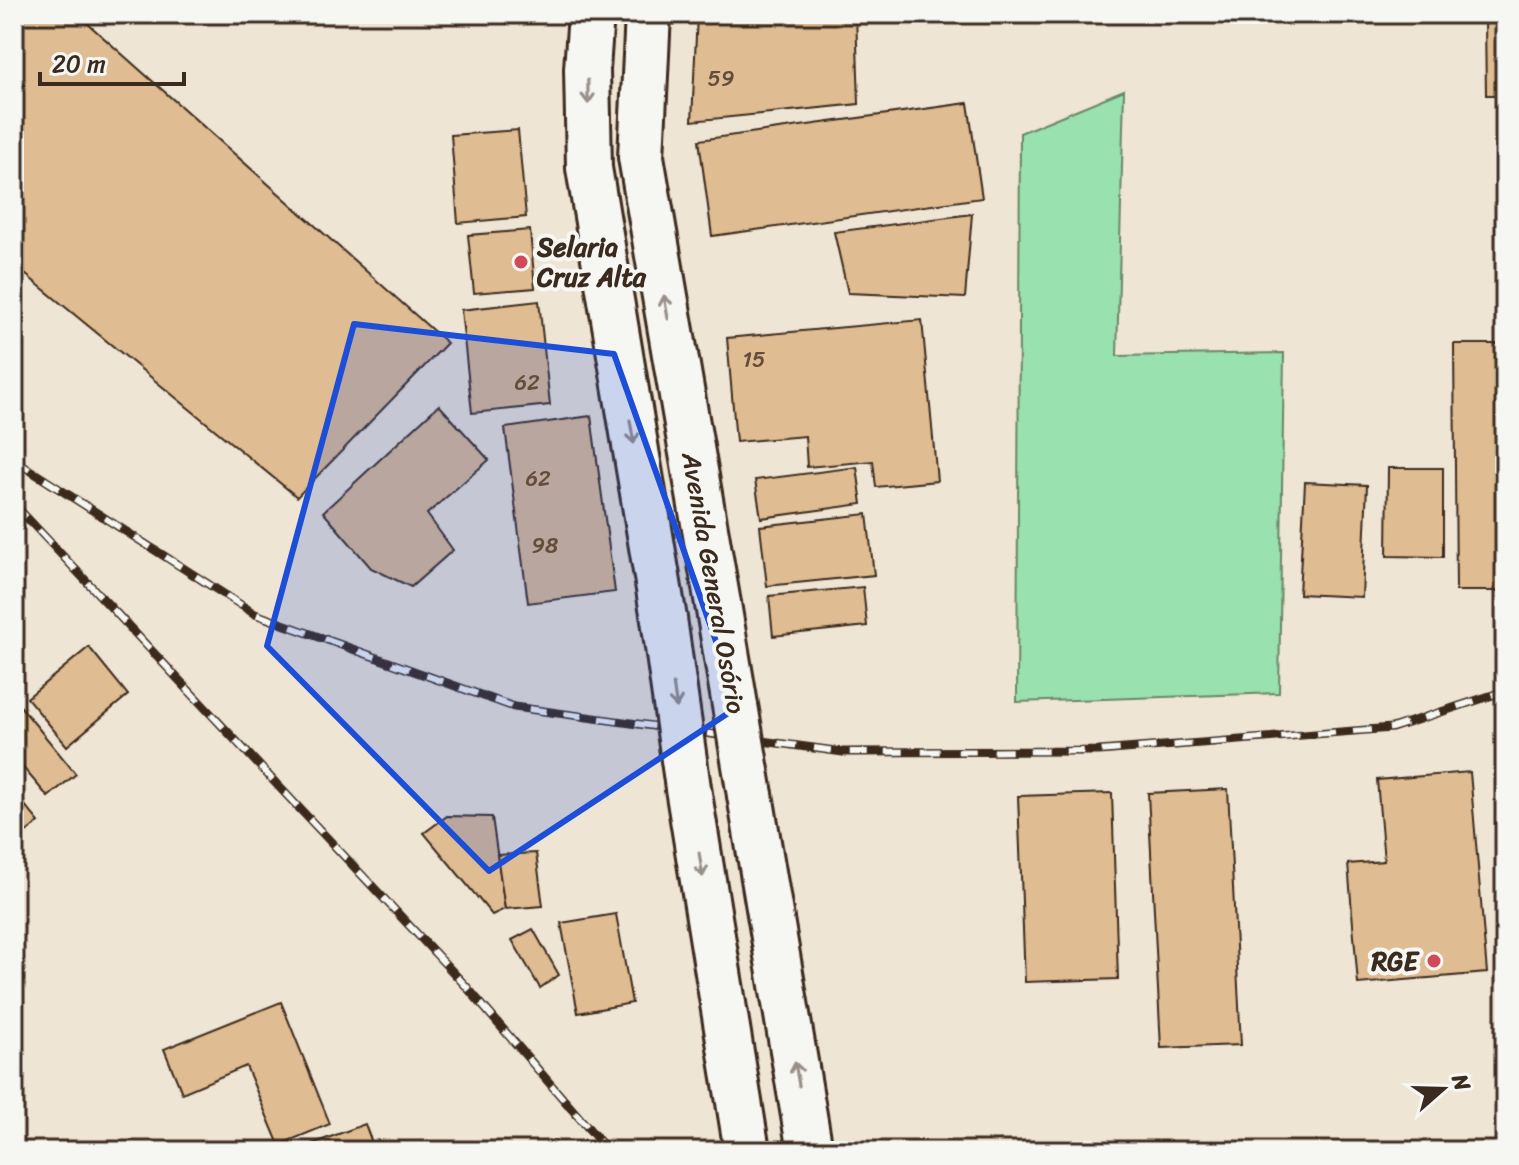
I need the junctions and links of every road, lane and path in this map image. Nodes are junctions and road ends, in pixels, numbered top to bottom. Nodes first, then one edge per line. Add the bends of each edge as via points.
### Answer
1 (591, 14) edge
2 (648, 14) edge
3 (676, 366) junction
4 (622, 373) junction
5 (747, 1151) edge
6 (810, 1151) edge

1 -> 4 main road, Avenida General Osório via 589,168
3 -> 2 main road, Avenida General Osório via 641,157
3 - 4 main road
6 -> 3 main road, Avenida General Osório, bridge
4 -> 5 main road, Avenida General Osório, bridge

